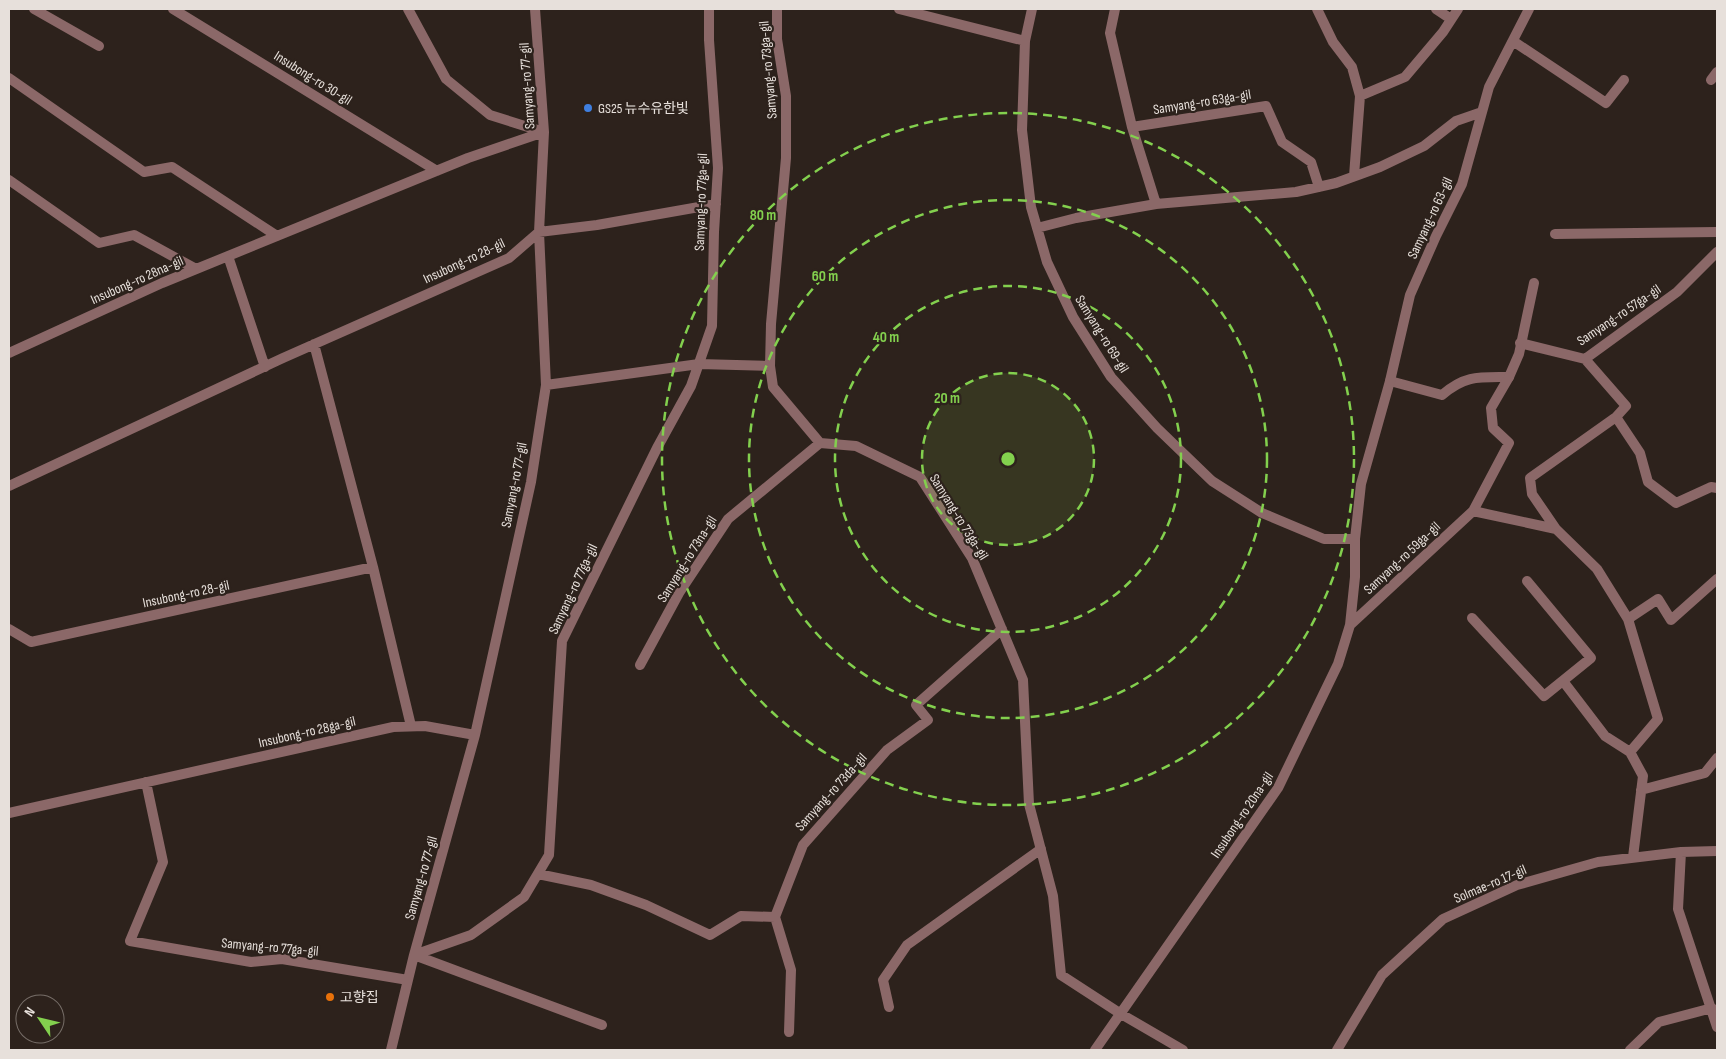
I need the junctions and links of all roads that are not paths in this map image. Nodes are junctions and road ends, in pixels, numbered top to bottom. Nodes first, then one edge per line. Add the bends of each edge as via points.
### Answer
1 (34, 9) edge
2 (173, 9) edge
3 (535, 9) edge
4 (709, 9) edge
5 (777, 9) edge
6 (899, 9) edge
7 (1032, 9) edge
8 (1115, 9) edge
9 (1317, 9) edge
10 (1436, 9) edge
11 (1458, 9) edge
12 (1529, 9) edge
13 (407, 10) edge
14 (1451, 19) junction
15 (1512, 41) junction
16 (1025, 42) junction
17 (99, 46) dead end
18 (9, 78) edge
19 (1624, 80) dead end
20 (1360, 96) junction
21 (1482, 112) junction
22 (1132, 126) junction
23 (544, 132) junction
24 (437, 171) junction
25 (1354, 176) junction
26 (9, 180) edge
27 (1319, 187) junction
28 (716, 204) junction
29 (1156, 204) junction
30 (1037, 228) junction
31 (539, 232) junction
32 (1717, 232) edge
33 (1555, 234) dead end
34 (277, 236) junction
35 (1717, 252) edge
36 (228, 256) junction
37 (196, 269) junction
38 (1534, 283) dead end
39 (1520, 343) junction
40 (314, 344) junction
41 (9, 353) edge
42 (1585, 359) junction
43 (699, 364) junction
44 (770, 366) junction
45 (265, 367) junction
46 (1509, 378) junction
47 (1390, 381) junction
48 (546, 385) junction
49 (1616, 417) junction
50 (820, 443) junction
51 (9, 486) edge
52 (1717, 488) edge
53 (1473, 511) junction
54 (1556, 529) junction
55 (1355, 539) junction
56 (373, 567) junction
57 (1717, 579) edge
58 (1527, 581) dead end
59 (1472, 618) dead end
60 (1628, 619) junction
61 (1350, 625) junction
62 (9, 629) edge
63 (1002, 629) junction
64 (640, 665) dead end
65 (1563, 681) junction
66 (411, 726) junction
67 (475, 735) junction
68 (1630, 752) junction
69 (1717, 758) edge
70 (146, 782) junction
71 (1641, 790) junction
72 (9, 813) edge
73 (1040, 849) junction
74 (1717, 851) edge
75 (1681, 852) junction
76 (1633, 857) junction
77 (538, 874) junction
78 (774, 917) junction
79 (414, 955) junction
80 (408, 980) junction
81 (889, 1007) dead end
82 (1712, 1008) junction
83 (1121, 1014) junction
84 (602, 1025) dead end
85 (1717, 1026) edge
86 (789, 1032) dead end
87 (391, 1050) edge
88 (1096, 1050) edge
89 (1184, 1050) edge
90 (1337, 1050) edge
91 (1630, 1050) edge

1 - 17 street
2 - 24 street, Insubong-ro 30-gil
3 - 23 street, Samyang-ro 77-gil
4 - 28 street, Samyang-ro 77ga-gil via 718,168
5 - 44 street, Samyang-ro 73ga-gil via 777,39 786,96 786,158
6 - 16 street
7 - 16 street, Samyang-ro 69-gil
8 - 22 street via 1110,33
9 - 20 street via 1333,42 1352,67
10 - 14 street
11 - 14 street
12 - 15 street, Samyang-ro 63-gil
13 - 23 street via 446,79 490,115
14 - 20 street via 1405,77
15 - 19 street via 1606,103
15 - 21 street, Samyang-ro 63-gil via 1489,87
16 - 30 street, Samyang-ro 69-gil via 1022,130 1031,207
18 - 34 street via 144,172 172,168
20 - 25 street
21 - 25 street via 1456,121 1424,146
21 - 47 street, Samyang-ro 63-gil via 1462,184 1410,295
22 - 27 street, Samyang-ro 63ga-gil via 1266,106 1282,142 1310,162
22 - 29 street
23 - 24 street, Insubong-ro 28na-gil
23 - 31 street, Samyang-ro 77-gil
24 - 34 street, Insubong-ro 28na-gil
25 - 27 street
26 - 37 street via 99,243 134,235
27 - 29 street via 1296,192
28 - 31 street
28 - 43 street, Samyang-ro 77ga-gil via 712,326
29 - 30 street
30 - 55 street, Samyang-ro 69-gil via 1047,262 1074,317 1111,377 1157,428 1212,480 1262,513 1324,539
31 - 40 street, Insubong-ro 28-gil via 509,258
31 - 48 street, Samyang-ro 77-gil
32 - 33 street
34 - 36 street, Insubong-ro 28na-gil
35 - 42 street, Samyang-ro 57ga-gil via 1678,292
36 - 37 street, Insubong-ro 28na-gil
36 - 45 street
37 - 41 street, Insubong-ro 28na-gil
38 - 39 street
39 - 42 street, Samyang-ro 57ga-gil
39 - 46 street
40 - 45 street, Insubong-ro 28-gil
40 - 56 street
42 - 49 street via 1626,406
43 - 44 street
43 - 48 street
43 - 77 street, Samyang-ro 77ga-gil via 691,386 562,641 549,855
44 - 50 street, Samyang-ro 73ga-gil via 773,388
45 - 51 street, Insubong-ro 28-gil
46 - 47 street via 1480,377 1456,383 1442,395
46 - 53 street, Samyang-ro 59ga-gil via 1491,408 1494,428 1509,443
47 - 55 street, Samyang-ro 63-gil via 1361,484
48 - 67 street, Samyang-ro 77-gil via 530,482
49 - 52 street via 1640,453 1648,482 1676,503 1711,487
49 - 54 street via 1530,478 1532,494
50 - 63 street, Samyang-ro 73ga-gil via 856,446 920,478 972,558
50 - 64 street, Samyang-ro 73na-gil via 728,519 679,593
53 - 54 street
53 - 61 street, Samyang-ro 59ga-gil
54 - 60 street via 1597,570
55 - 61 street, Insubong-ro 20na-gil
56 - 62 street, Insubong-ro 28-gil via 31,642
56 - 66 street
57 - 60 street via 1670,620 1658,599
58 - 65 street via 1591,658
59 - 65 street via 1544,696
60 - 68 street via 1658,719
61 - 83 street, Insubong-ro 20na-gil via 1338,664 1278,788
63 - 73 street, Samyang-ro 73ga-gil via 1023,680 1029,804
63 - 78 street, Samyang-ro 73da-gil via 916,705 928,720 887,750 803,845
65 - 68 street via 1605,736
66 - 67 street, Insubong-ro 28ga-gil
66 - 70 street, Insubong-ro 28ga-gil via 393,726
67 - 79 street, Samyang-ro 77-gil
68 - 71 street via 1643,776
69 - 71 street via 1705,773
70 - 72 street, Insubong-ro 28ga-gil
70 - 80 street, Samyang-ro 77ga-gil via 163,862 130,942 251,962 282,959
71 - 76 street
73 - 81 street via 907,945 883,980
73 - 83 street, Samyang-ro 73ga-gil via 1053,896 1061,975
74 - 75 street, Solmae-ro 17-gil
75 - 76 street, Solmae-ro 17-gil
75 - 82 street via 1678,909
76 - 90 street, Solmae-ro 17-gil via 1598,862 1517,885 1443,919 1382,975
77 - 78 street via 591,886 710,935 741,916
77 - 79 street, Samyang-ro 77ga-gil via 524,897 471,935
78 - 86 street via 791,970
79 - 80 street
79 - 84 street
80 - 87 street
82 - 85 street
82 - 91 street via 1659,1022
83 - 88 street, Insubong-ro 20na-gil
83 - 89 street

